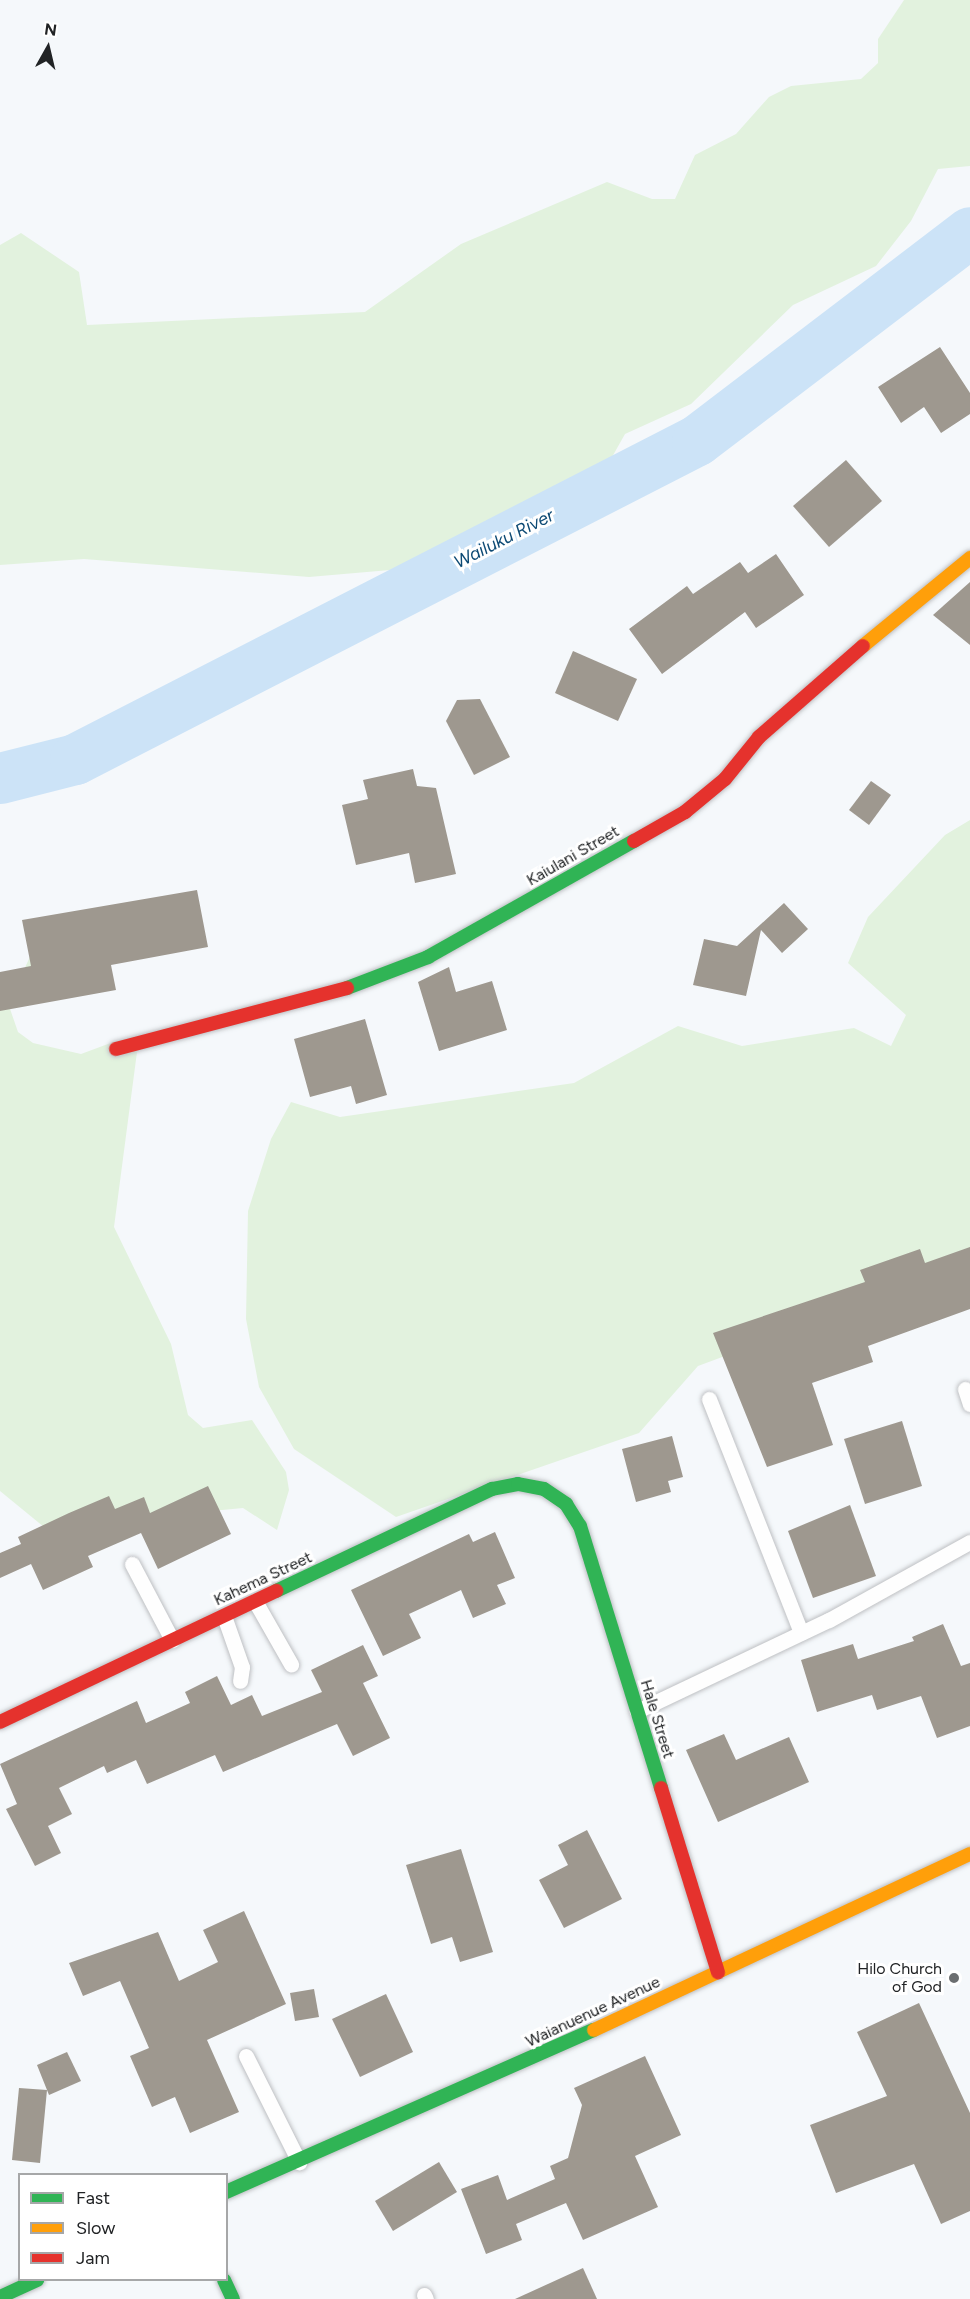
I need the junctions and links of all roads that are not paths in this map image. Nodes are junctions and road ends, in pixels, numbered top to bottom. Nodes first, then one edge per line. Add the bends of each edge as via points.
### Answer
1 (970, 558) edge
2 (116, 1049) dead end
3 (709, 1399) dead end
4 (544, 1489) joint
5 (970, 1542) edge
6 (132, 1564) dead end
7 (255, 1601) junction
8 (224, 1616) junction
9 (801, 1632) junction
10 (172, 1640) junction
11 (291, 1664) dead end
12 (240, 1681) dead end
13 (637, 1711) junction
14 (0, 1722) edge
15 (970, 1854) edge
16 (718, 1972) junction
17 (246, 2056) dead end
18 (299, 2162) junction
19 (228, 2191) edge
20 (35, 2281) edge
21 (224, 2281) edge
22 (0, 2297) edge
23 (233, 2299) edge

1 - 2 street, Kaiulani Street via 804,695 759,737 725,779 685,812 428,957 374,981
3 - 9 lane
4 - 7 street, Kahema Street via 518,1484 492,1488
4 - 13 street, Hale Street via 566,1504 580,1526
5 - 9 lane
6 - 10 lane
7 - 8 street, Kahema Street
7 - 11 lane
8 - 10 street, Kahema Street
8 - 12 lane via 242,1667
9 - 13 lane
10 - 14 street, Kahema Street
13 - 16 street, Hale Street
15 - 16 street, Waianuenue Avenue
16 - 18 street, Waianuenue Avenue
17 - 18 lane
18 - 19 street, Waianuenue Avenue
20 - 22 street
21 - 23 street

